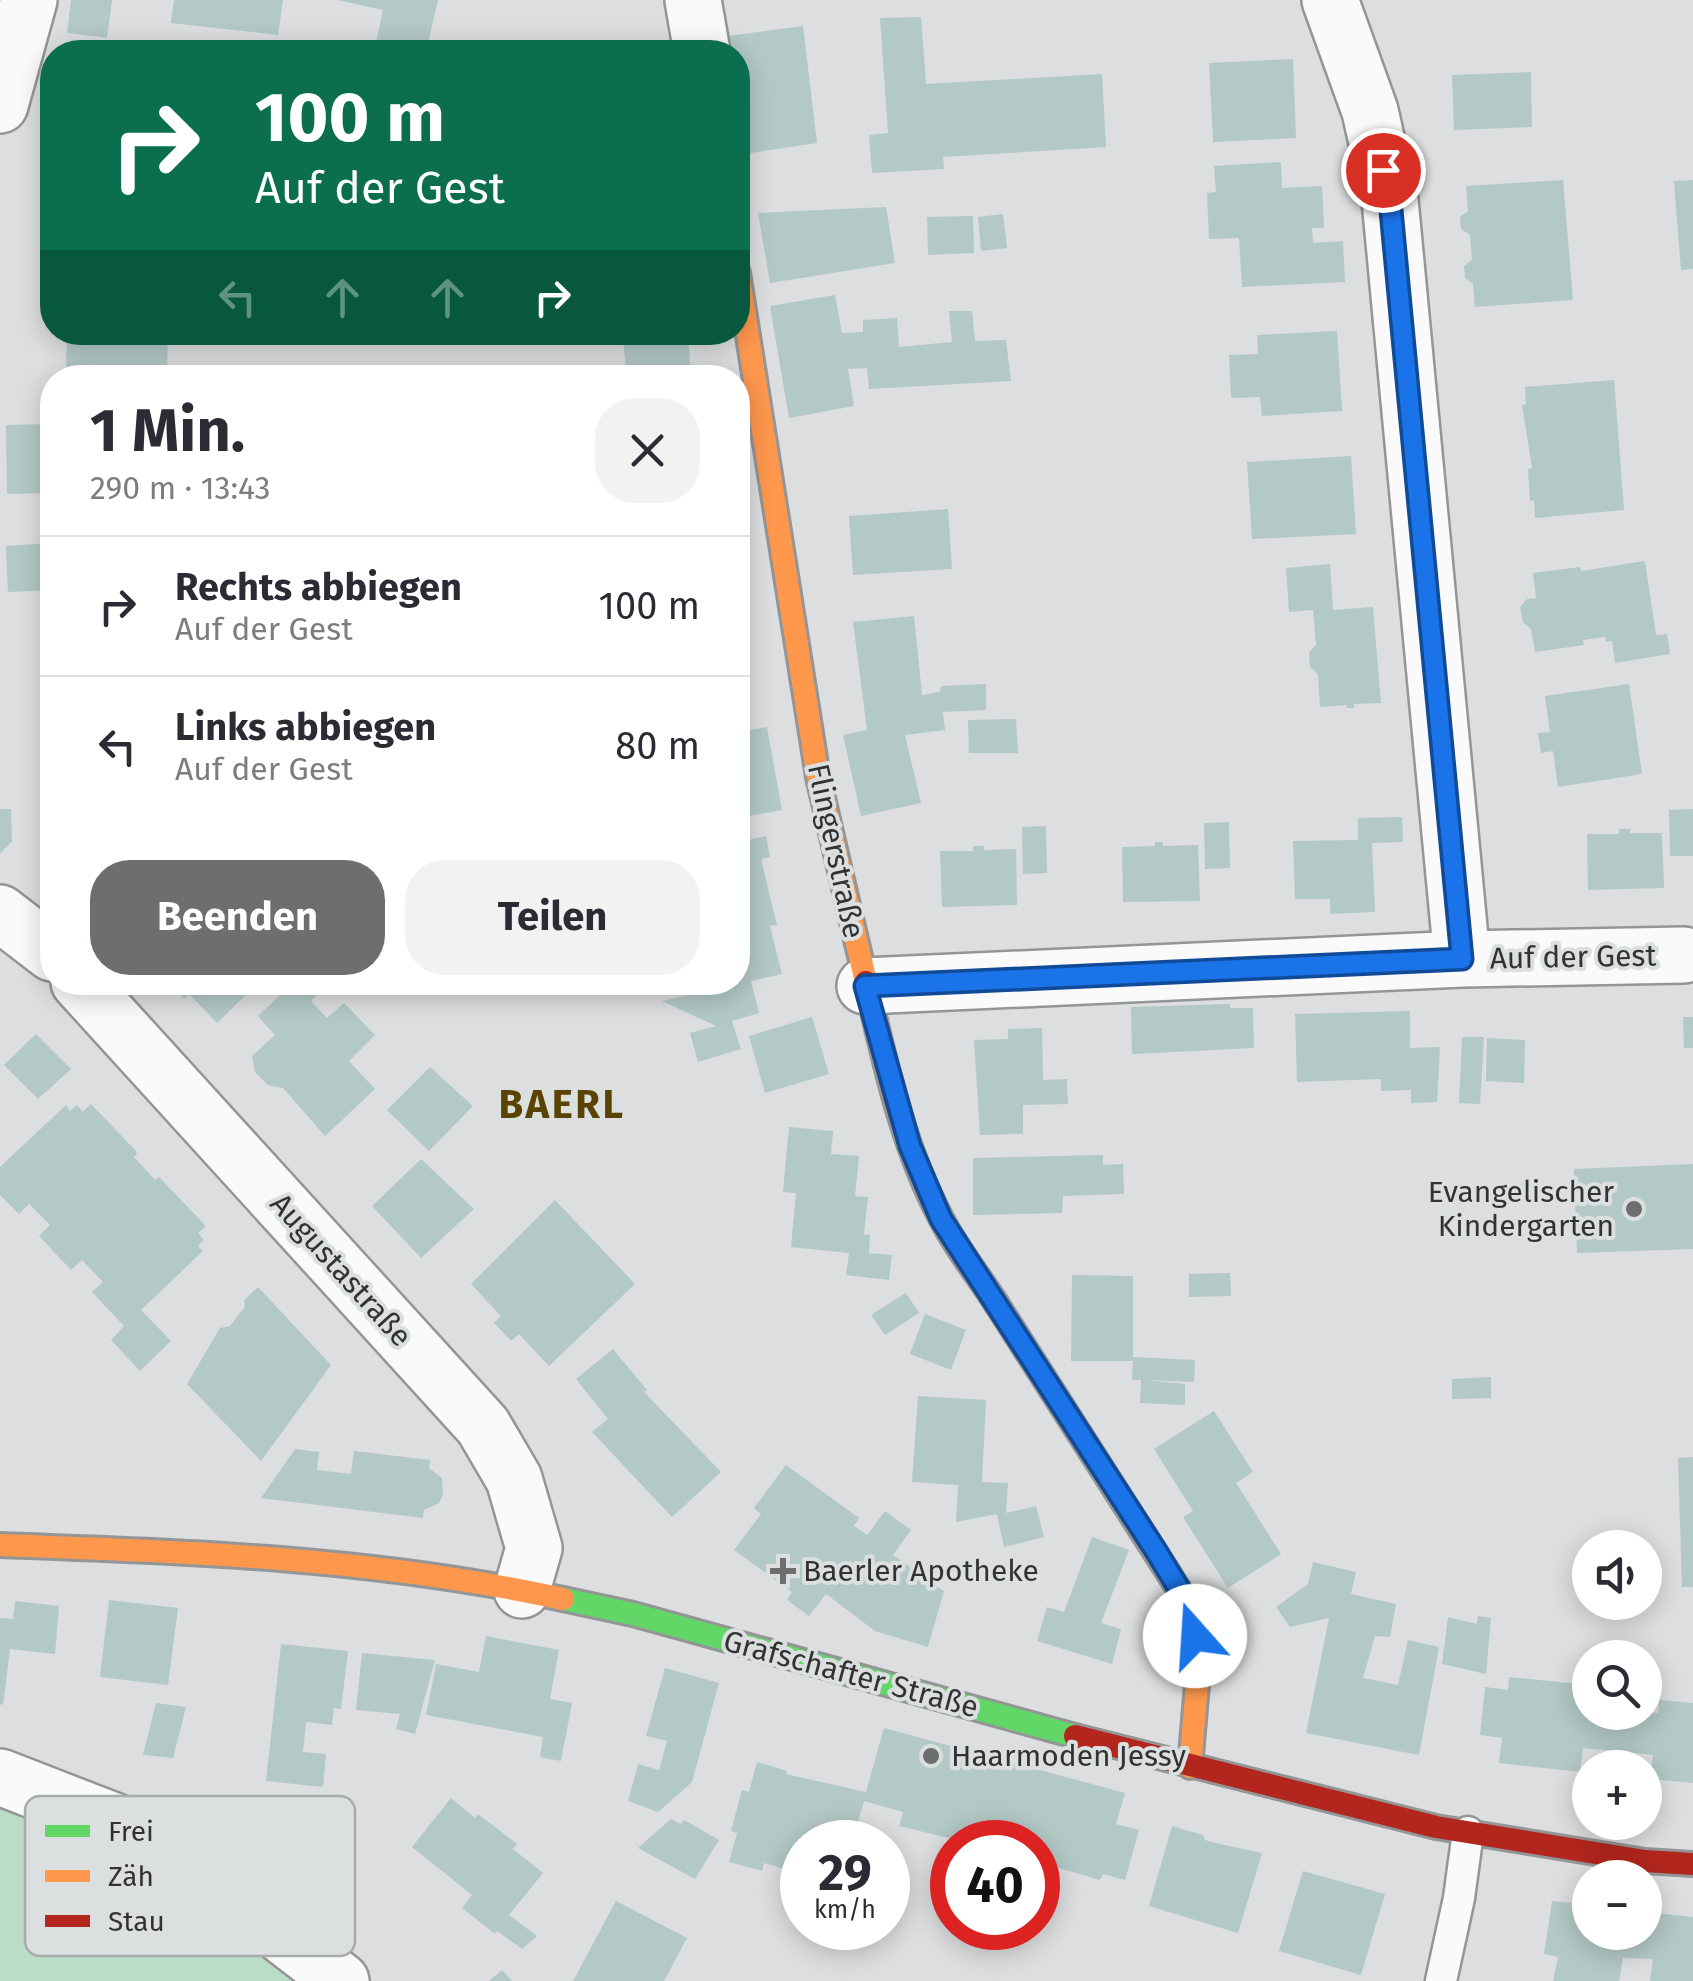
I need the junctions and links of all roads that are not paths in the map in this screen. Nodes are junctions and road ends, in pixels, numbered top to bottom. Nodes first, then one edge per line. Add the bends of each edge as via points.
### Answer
1 (29, 0) edge
2 (693, 0) edge
3 (1330, 0) edge
4 (700, 40) edge
5 (0, 105) edge
6 (749, 345) edge
7 (0, 913) edge
8 (40, 945) edge
9 (1684, 955) dead end
10 (1462, 959) junction
11 (865, 986) junction
12 (91, 995) edge
13 (0, 1544) edge
14 (522, 1590) junction
15 (1190, 1767) junction
16 (0, 1777) edge
17 (49, 1796) edge
18 (1468, 1832) junction
19 (1693, 1864) edge
20 (309, 1956) edge
21 (341, 1981) edge
22 (1441, 1981) edge

1 - 5 street
2 - 4 street
3 - 10 street, Auf der Gest via 1370,111 1390,200
6 - 11 main road, Flingerstraße via 818,777
7 - 8 street
9 - 10 street, Auf der Gest
10 - 11 street, Auf der Gest
11 - 15 main road, Flingerstraße via 910,1146 941,1219 1192,1610 1199,1662
12 - 14 street, Augustastraße via 483,1426 514,1480 534,1548
13 - 14 main road, Grafschafter Straße via 377,1566
14 - 15 main road, Grafschafter Straße via 633,1614
15 - 18 main road, Grafschafter Straße
16 - 17 street
18 - 19 main road, Grafschafter Straße
18 - 22 lane
20 - 21 street

